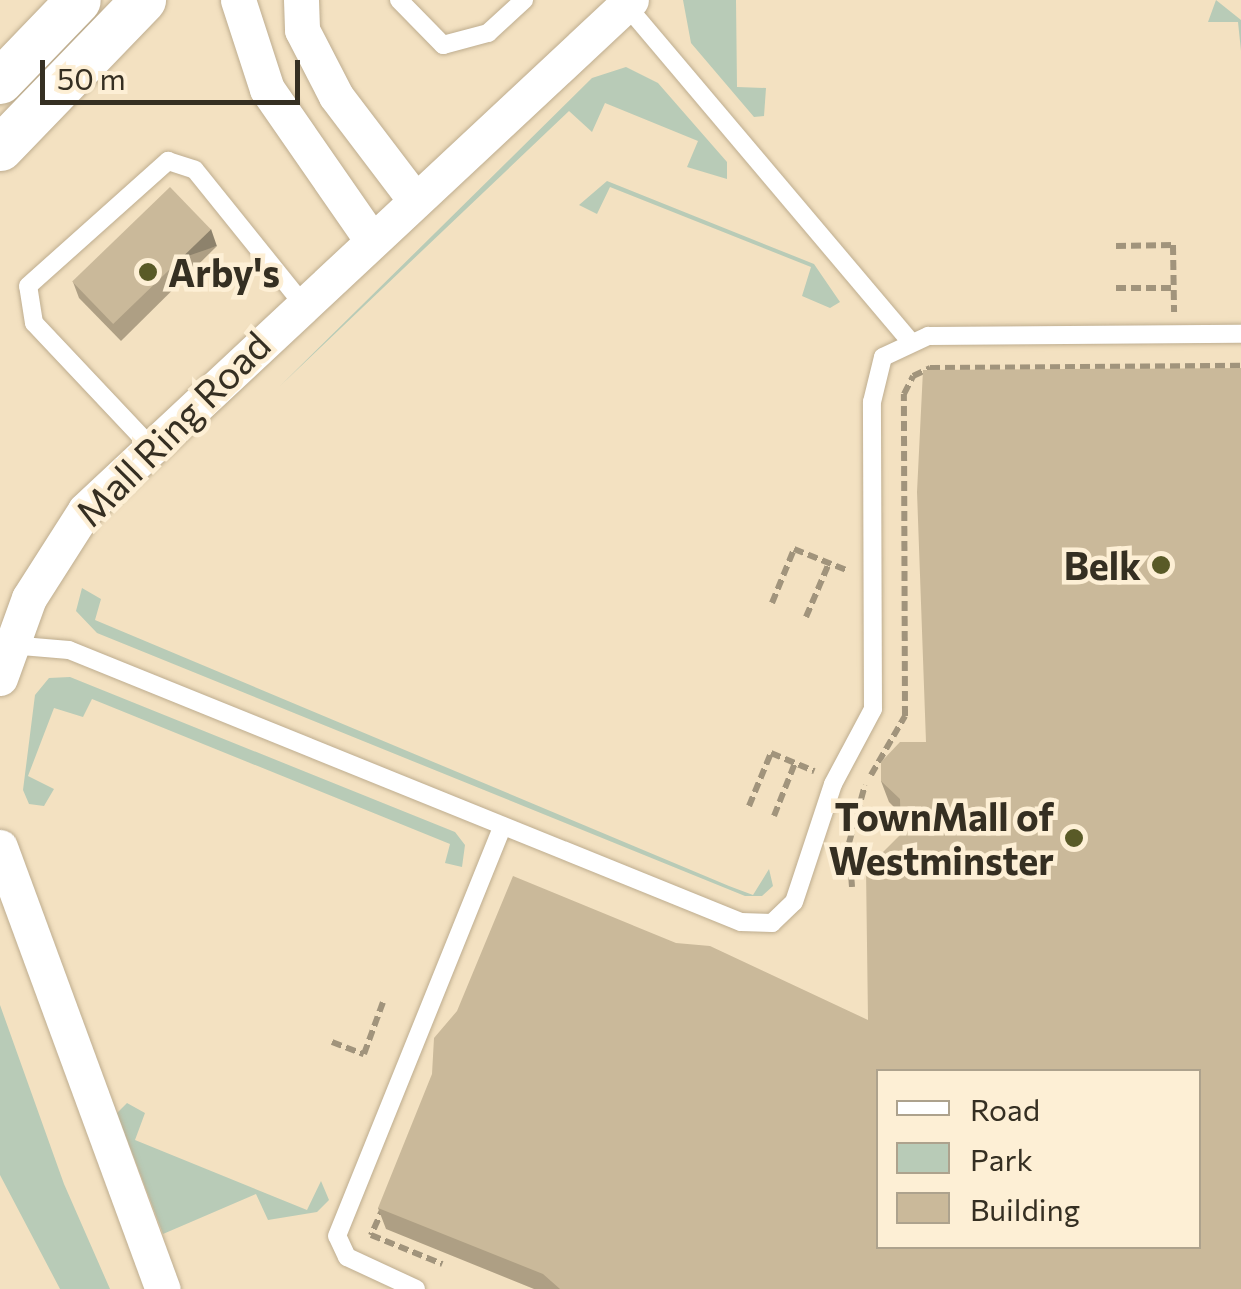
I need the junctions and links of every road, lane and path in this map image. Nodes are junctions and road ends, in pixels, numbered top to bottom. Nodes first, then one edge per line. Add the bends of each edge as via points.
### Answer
1 (78, 0) edge
2 (143, 0) edge
3 (238, 0) edge
4 (302, 0) edge
5 (399, 0) edge
6 (524, 0) edge
7 (628, 2) edge
8 (0, 82) edge
9 (0, 148) edge
10 (415, 200) junction
11 (371, 239) junction
12 (1116, 246) dead end
13 (1116, 288) dead end
14 (1174, 288) junction
15 (301, 302) junction
16 (1174, 313) dead end
17 (1241, 334) edge
18 (908, 340) junction
19 (1241, 366) edge
20 (150, 446) junction
21 (828, 563) junction
22 (849, 571) dead end
23 (772, 603) dead end
24 (806, 617) dead end
25 (3, 656) edge
26 (795, 763) junction
27 (819, 773) dead end
28 (749, 806) dead end
29 (774, 816) dead end
30 (504, 826) junction
31 (0, 847) edge
32 (852, 886) dead end
33 (384, 1002) dead end
34 (332, 1042) dead end
35 (386, 1199) edge
36 (442, 1264) edge
37 (163, 1289) edge
38 (416, 1289) edge

1 - 8 street
2 - 9 street
3 - 11 street via 267,89
4 - 10 street via 302,30 336,96
5 - 6 lane via 444,45 488,33
7 - 10 street, Mall Ring Road
7 - 18 lane
10 - 11 street, Mall Ring Road
11 - 15 street, Mall Ring Road
12 - 14 path via 1173,245
13 - 14 path
14 - 16 path
15 - 20 street, Mall Ring Road
15 - 20 lane via 196,170 168,161 28,286 34,323
17 - 18 lane
18 - 30 lane via 883,357 873,391 873,709 832,784 786,914 740,922
19 - 32 path via 920,371 904,394 906,716 855,816
20 - 25 street, Mall Ring Road via 68,530
21 - 22 path
21 - 23 path via 794,549
21 - 24 path
25 - 30 lane via 69,650
26 - 27 path
26 - 28 path via 771,754
26 - 29 path
30 - 38 lane via 337,1236 347,1257
31 - 37 street
33 - 34 path via 364,1054
35 - 36 path via 371,1235

